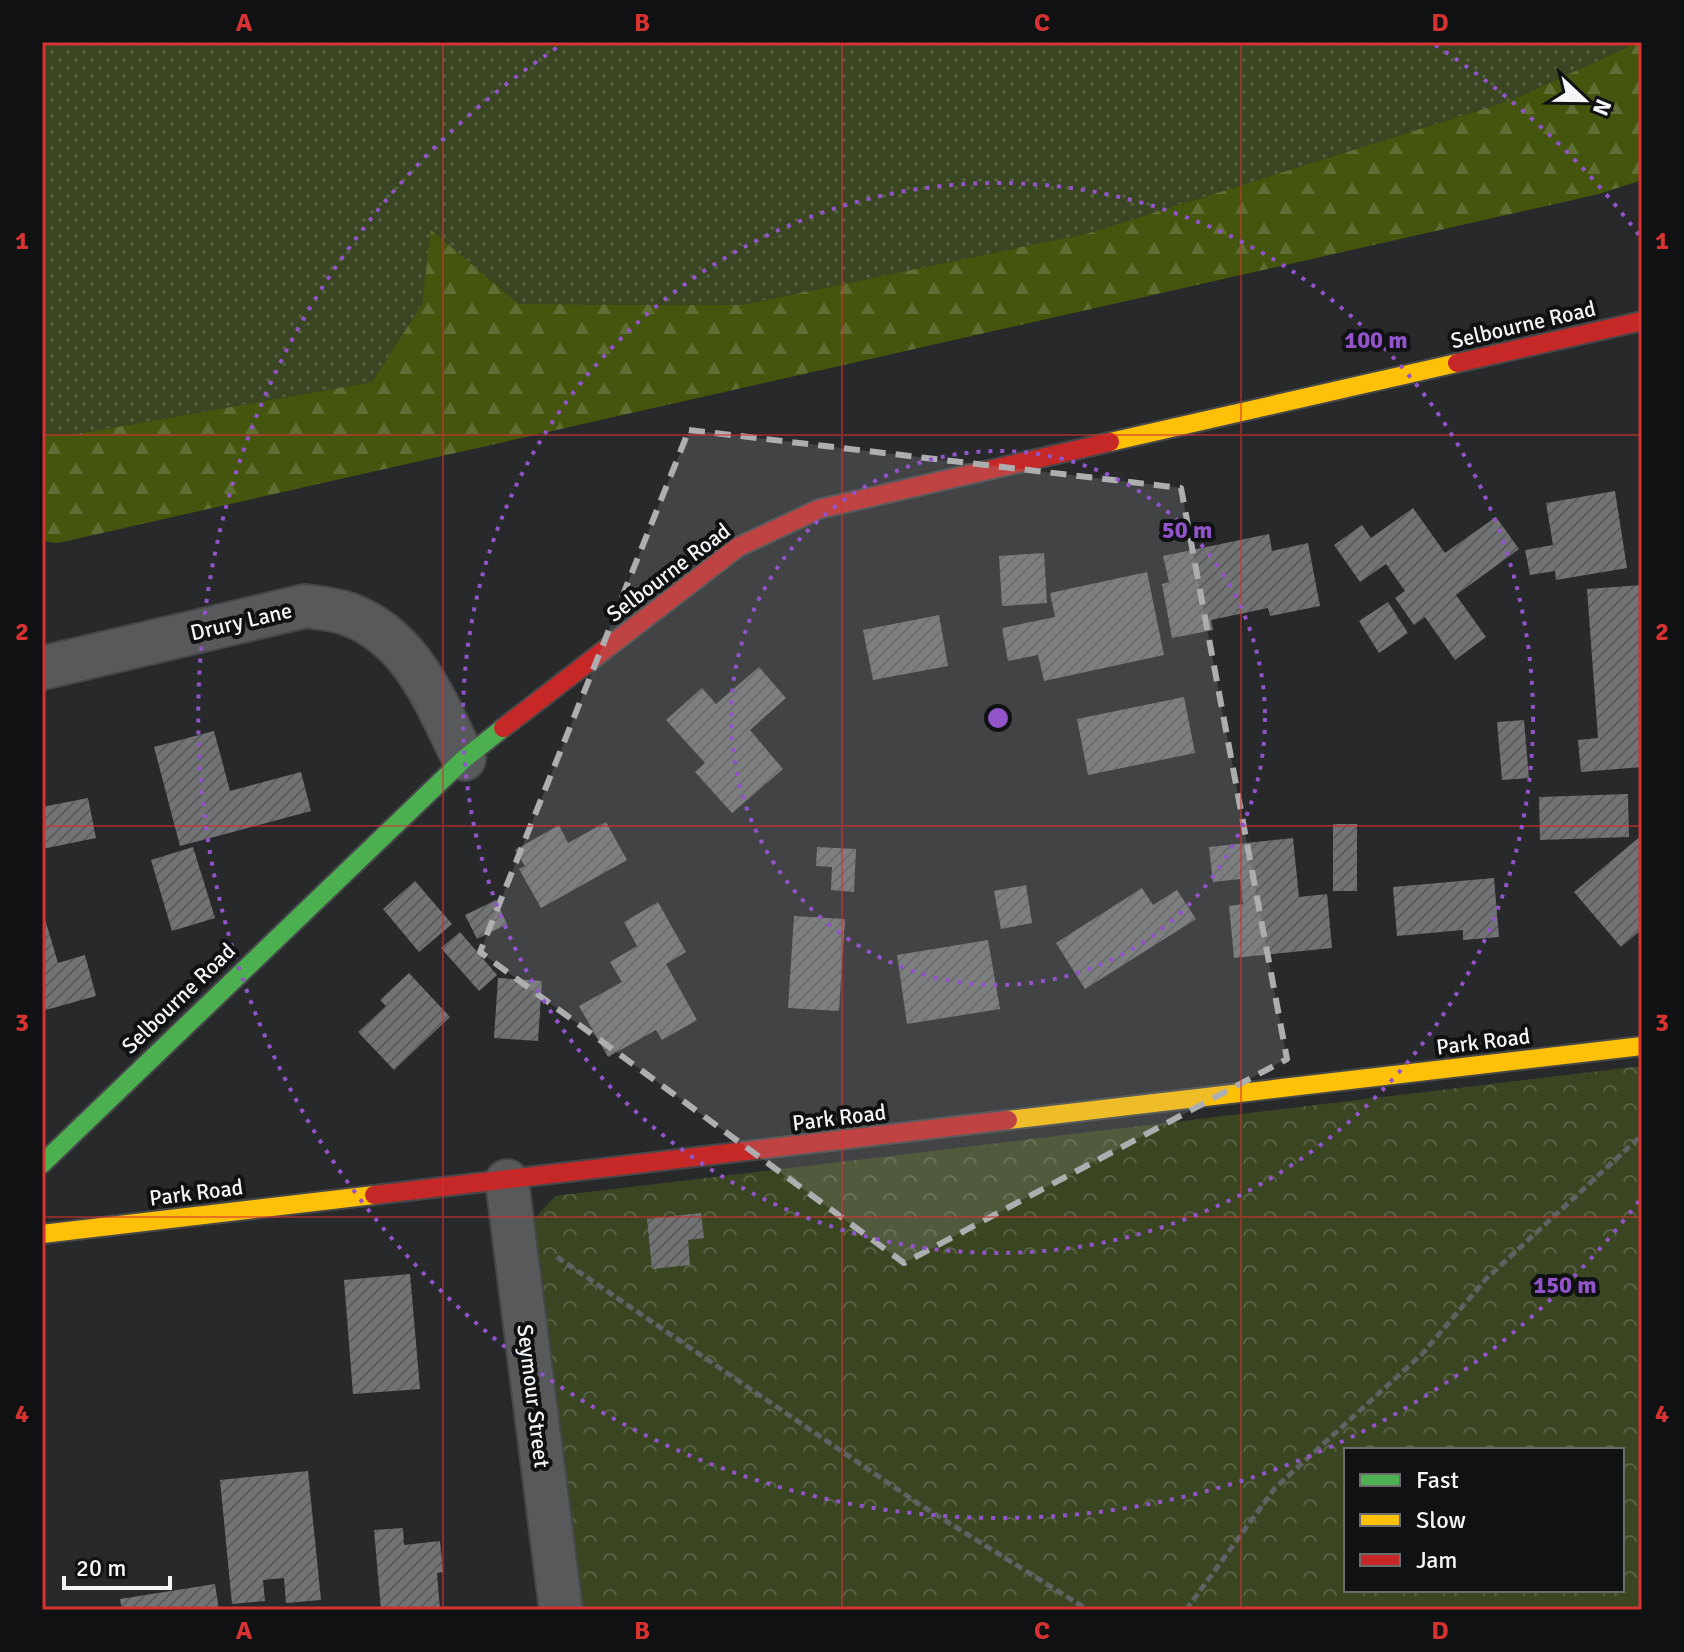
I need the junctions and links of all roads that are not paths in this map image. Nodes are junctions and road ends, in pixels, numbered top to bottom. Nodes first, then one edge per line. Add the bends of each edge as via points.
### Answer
1 (1642, 321) edge
2 (42, 668) edge
3 (464, 759) junction
4 (1642, 1046) edge
5 (42, 1164) edge
6 (507, 1181) junction
7 (42, 1234) edge
8 (561, 1610) edge

1 - 3 street, Selbourne Road via 819,509 738,547
2 - 3 street, Drury Lane via 305,606 348,614 382,633 414,661
3 - 5 street, Selbourne Road
4 - 6 street, Park Road
6 - 7 street, Park Road
6 - 8 street, Seymour Street

